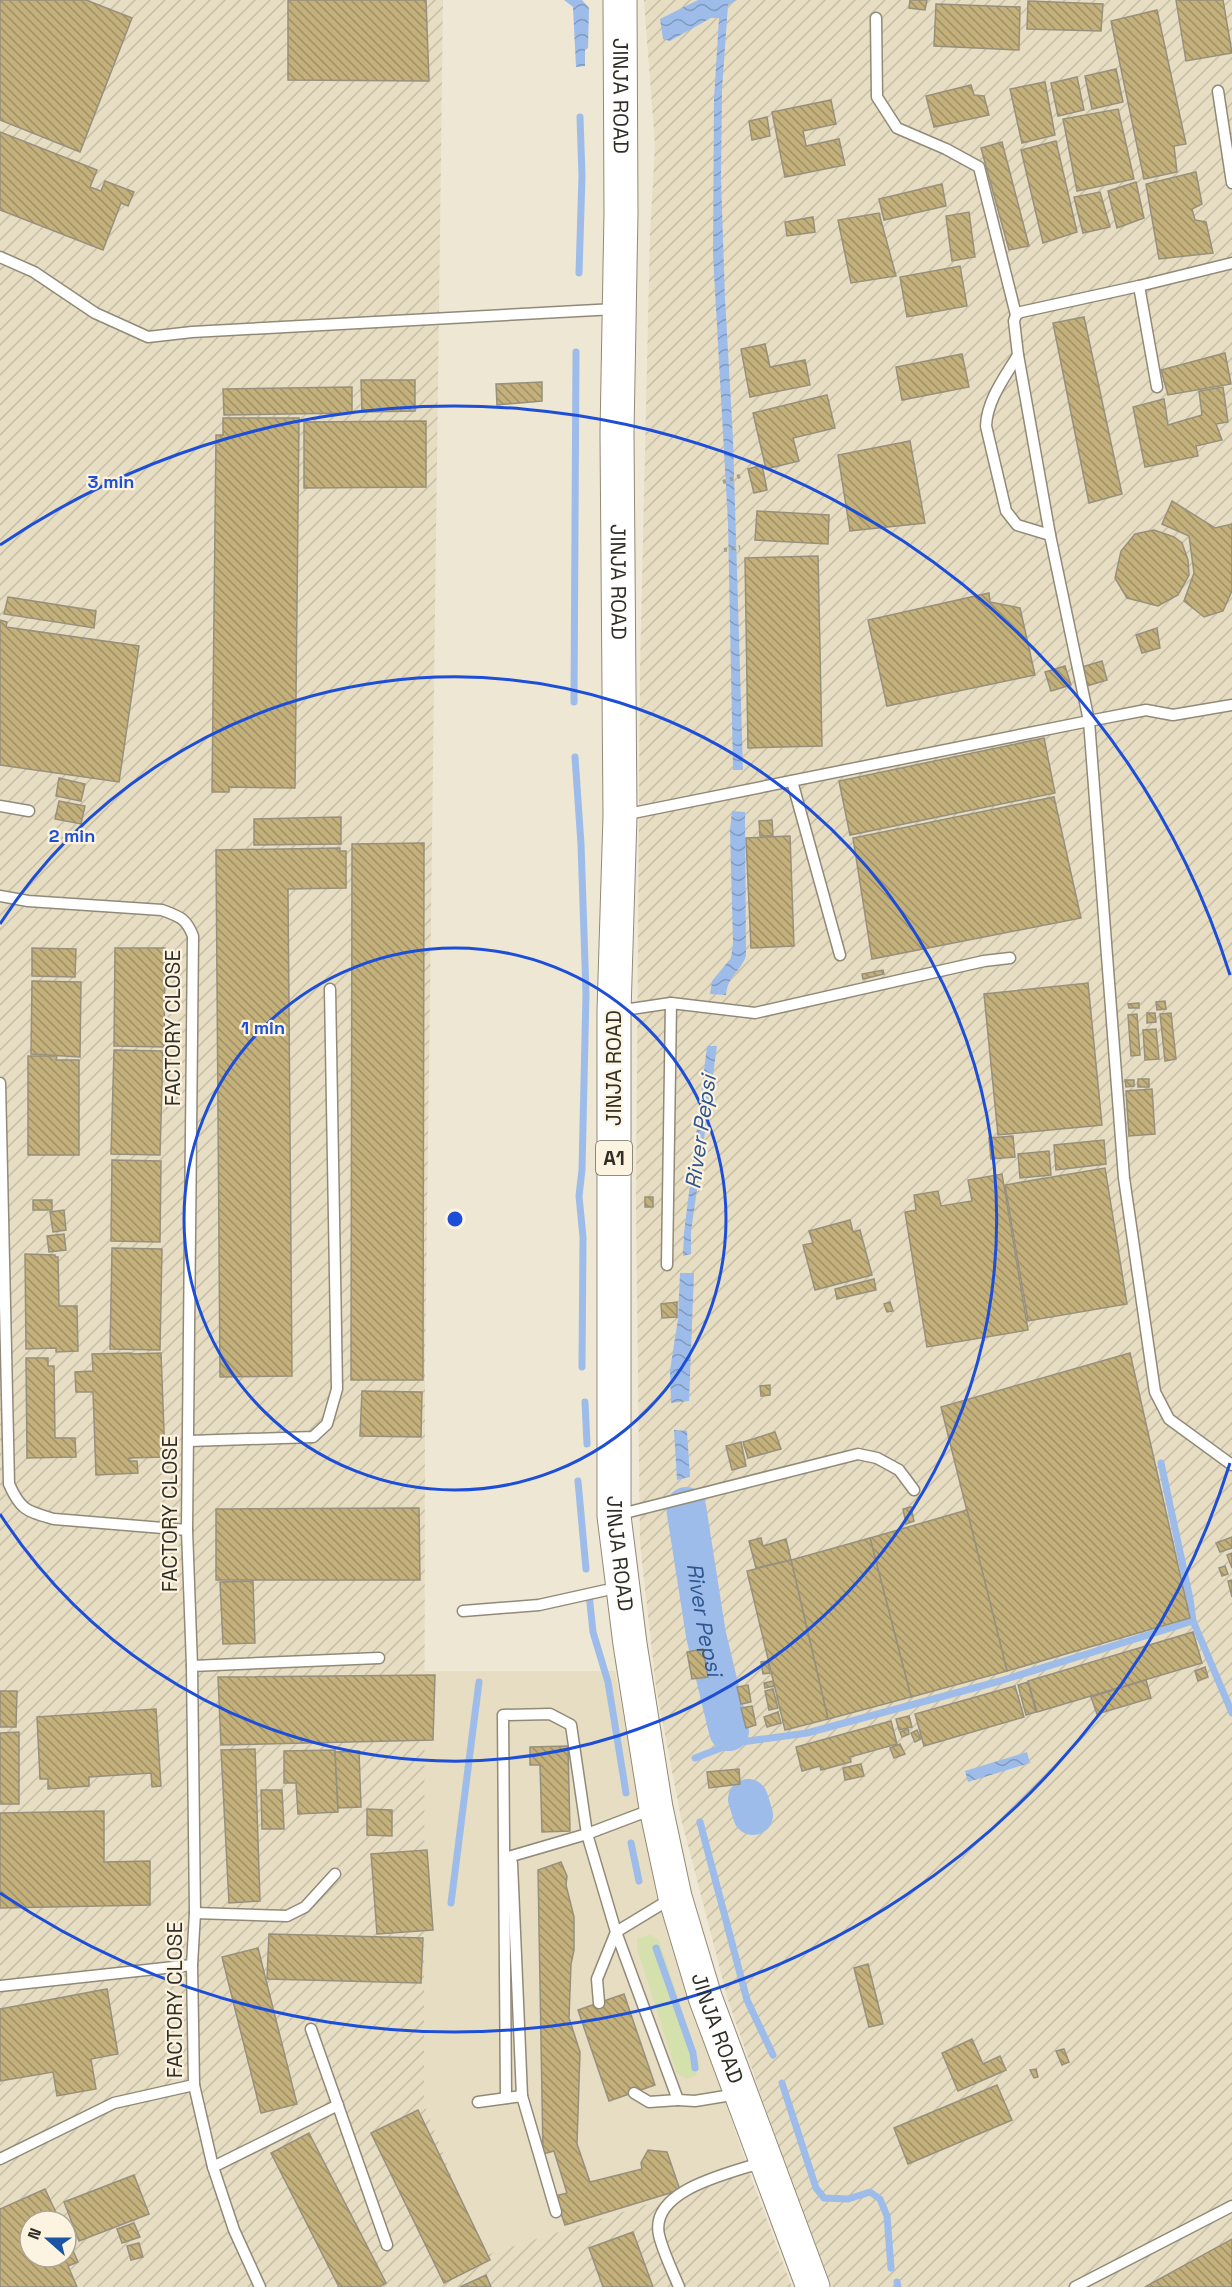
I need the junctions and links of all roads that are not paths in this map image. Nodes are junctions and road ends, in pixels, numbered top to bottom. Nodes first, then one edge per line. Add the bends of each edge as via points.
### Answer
1 (620, 0) edge
2 (876, 18) dead end
3 (1218, 91) dead end
4 (1232, 183) edge
5 (0, 257) edge
6 (1232, 263) edge
7 (1139, 286) junction
8 (618, 309) junction
9 (1016, 315) junction
10 (1018, 355) junction
11 (1157, 387) dead end
12 (1050, 536) junction
13 (1232, 705) edge
14 (1089, 721) junction
15 (792, 781) junction
16 (0, 806) edge
17 (29, 811) dead end
18 (620, 816) junction
19 (0, 896) edge
20 (840, 955) dead end
21 (1010, 958) dead end
22 (330, 989) dead end
23 (671, 1003) junction
24 (614, 1011) junction
25 (0, 1083) edge
26 (668, 1265) dead end
27 (189, 1441) junction
28 (1232, 1465) edge
29 (914, 1490) dead end
30 (614, 1516) junction
31 (187, 1530) junction
32 (623, 1586) junction
33 (463, 1611) dead end
34 (379, 1658) dead end
35 (192, 1666) junction
36 (656, 1808) junction
37 (587, 1834) junction
38 (508, 1856) junction
39 (335, 1874) dead end
40 (675, 1897) junction
41 (195, 1913) junction
42 (616, 1932) junction
43 (192, 1965) junction
44 (0, 1986) edge
45 (599, 2003) dead end
46 (312, 2030) dead end
47 (194, 2085) junction
48 (634, 2093) dead end
49 (742, 2094) junction
50 (522, 2096) junction
51 (506, 2098) junction
52 (678, 2100) junction
53 (478, 2102) dead end
54 (338, 2105) junction
55 (0, 2159) edge
56 (767, 2160) junction
57 (213, 2167) junction
58 (1232, 2206) edge
59 (556, 2212) dead end
60 (387, 2245) dead end
61 (260, 2287) edge
62 (679, 2287) edge
63 (813, 2287) edge
64 (1075, 2287) edge

1 - 8 highway, JINJA ROAD / A1
2 - 9 lane via 877,97 897,128 979,167
3 - 4 lane
5 - 8 lane via 34,272 95,313 148,337
6 - 7 lane
7 - 9 lane
7 - 11 lane
8 - 18 highway, JINJA ROAD / A1
9 - 10 lane
10 - 12 lane
10 - 12 lane via 992,400 986,426 1006,511 1017,525
12 - 14 lane
13 - 14 lane via 1173,715 1146,710
14 - 15 lane
14 - 28 lane via 1124,1178 1155,1392 1169,1419
15 - 18 lane
15 - 20 lane
16 - 17 lane
18 - 24 highway, JINJA ROAD / A1
19 - 27 lane, FACTORY CLOSE via 162,910 188,922 193,936
21 - 23 lane via 755,1013
22 - 27 lane via 337,1389 327,1424 313,1437
23 - 24 lane
23 - 26 lane
24 - 30 highway, JINJA ROAD / A1
25 - 31 lane via 9,1484 18,1503 35,1514 54,1519
27 - 31 lane, FACTORY CLOSE
29 - 30 lane via 899,1470 877,1458 858,1454
30 - 32 highway, JINJA ROAD / A1
31 - 35 lane, FACTORY CLOSE
32 - 33 lane via 539,1605
32 - 36 highway, JINJA ROAD / A1
34 - 35 lane
35 - 41 lane, FACTORY CLOSE
36 - 37 lane
36 - 40 highway, JINJA ROAD / A1
37 - 38 lane
37 - 38 lane via 571,1725 550,1714 503,1715
37 - 42 lane
38 - 50 lane
38 - 51 lane
39 - 41 lane via 305,1907 287,1916
40 - 42 lane
40 - 49 highway, JINJA ROAD / A1 via 705,1997
41 - 43 lane, FACTORY CLOSE
42 - 45 lane via 597,1979
42 - 52 lane
43 - 44 lane
43 - 47 lane, FACTORY CLOSE
46 - 54 lane
47 - 55 lane via 114,2103
47 - 57 lane, FACTORY CLOSE
48 - 52 lane via 649,2102
49 - 52 lane
49 - 56 highway, JINJA ROAD / A1
50 - 51 lane
50 - 59 lane
51 - 53 lane
54 - 57 lane
54 - 60 lane
56 - 62 lane via 685,2190 664,2209 658,2234
56 - 63 highway, JINJA ROAD / A1
57 - 61 lane, FACTORY CLOSE via 234,2230
58 - 64 lane

